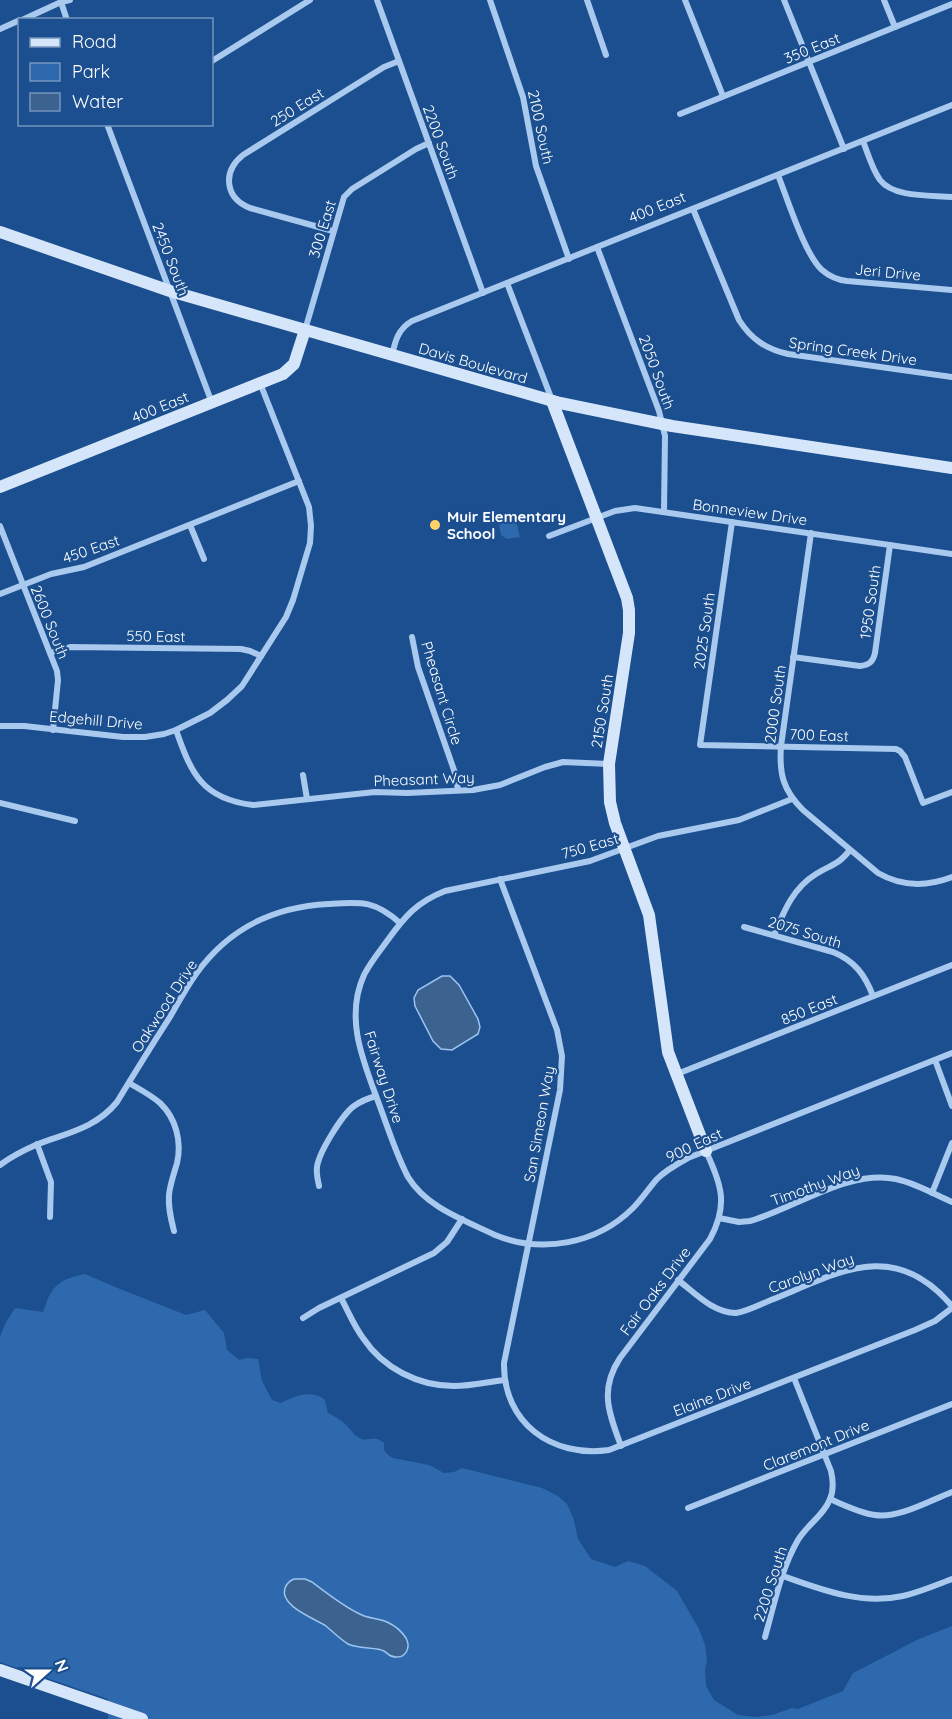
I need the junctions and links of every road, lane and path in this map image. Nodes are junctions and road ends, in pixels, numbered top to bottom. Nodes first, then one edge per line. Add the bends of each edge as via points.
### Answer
1 (70, 0) edge
2 (310, 0) edge
3 (376, 0) edge
4 (490, 0) edge
5 (587, 0) edge
6 (685, 0) edge
7 (784, 0) edge
8 (884, 0) edge
9 (61, 2) junction
10 (952, 4) edge
11 (25, 18) edge
12 (66, 18) edge
13 (18, 21) edge
14 (895, 27) junction
15 (0, 29) edge
16 (606, 55) dead end
17 (213, 60) edge
18 (399, 61) junction
19 (809, 62) junction
20 (723, 96) junction
21 (952, 105) edge
22 (680, 114) dead end
23 (108, 126) edge
24 (863, 141) junction
25 (429, 143) junction
26 (844, 149) junction
27 (778, 175) junction
28 (952, 197) edge
29 (693, 209) junction
30 (333, 231) junction
31 (0, 232) edge
32 (597, 247) junction
33 (569, 259) junction
34 (507, 283) junction
35 (952, 290) edge
36 (170, 291) junction
37 (483, 293) junction
38 (305, 330) junction
39 (392, 356) junction
40 (952, 377) edge
41 (260, 383) junction
42 (552, 401) junction
43 (212, 403) junction
44 (663, 424) junction
45 (952, 468) edge
46 (299, 481) junction
47 (0, 487) edge
48 (664, 512) junction
49 (597, 517) junction
50 (732, 522) junction
51 (190, 525) junction
52 (0, 526) edge
53 (811, 533) junction
54 (549, 536) dead end
55 (890, 545) junction
56 (952, 554) edge
57 (204, 559) dead end
58 (23, 585) junction
59 (0, 594) edge
60 (412, 637) dead end
61 (50, 653) junction
62 (261, 656) junction
63 (793, 657) junction
64 (0, 726) edge
65 (53, 729) junction
66 (176, 730) junction
67 (700, 745) joint
68 (781, 746) junction
69 (609, 764) junction
70 (303, 775) dead end
71 (459, 790) junction
72 (952, 792) edge
73 (307, 799) junction
74 (792, 799) junction
75 (0, 803) edge
76 (75, 821) dead end
77 (625, 849) junction
78 (850, 850) junction
79 (952, 877) edge
80 (500, 879) junction
81 (400, 923) junction
82 (744, 927) dead end
83 (774, 935) junction
84 (952, 965) edge
85 (873, 996) junction
86 (952, 1053) edge
87 (935, 1060) junction
88 (676, 1075) junction
89 (129, 1083) junction
90 (376, 1096) junction
91 (952, 1106) edge
92 (952, 1143) edge
93 (37, 1144) junction
94 (706, 1151) junction
95 (0, 1165) edge
96 (319, 1186) dead end
97 (932, 1193) junction
98 (952, 1202) edge
99 (50, 1217) dead end
100 (719, 1218) junction
101 (462, 1219) junction
102 (174, 1231) dead end
103 (528, 1244) junction
104 (678, 1281) junction
105 (341, 1298) junction
106 (952, 1307) edge
107 (303, 1318) dead end
108 (794, 1378) junction
109 (504, 1380) junction
110 (952, 1404) edge
111 (621, 1446) junction
112 (824, 1454) junction
113 (952, 1492) edge
114 (830, 1499) junction
115 (688, 1508) dead end
116 (783, 1576) junction
117 (952, 1579) edge
118 (765, 1637) dead end
119 (0, 1670) edge
120 (142, 1719) edge

1 - 9 street
2 - 17 street
3 - 18 street, 2200 South
4 - 33 street, 2100 South via 523,97 536,166
5 - 16 street
6 - 20 street
7 - 19 street
8 - 14 street
9 - 11 street
9 - 12 street
10 - 14 street, 350 East
13 - 15 street
14 - 19 street, 350 East
18 - 25 street, 2200 South
18 - 30 street, 250 East via 240,158 233,166 231,190 246,206
19 - 20 street, 350 East
19 - 26 street
20 - 22 street, 350 East
21 - 24 street, 400 East
23 - 36 street, 2450 South
24 - 26 street, 400 East
24 - 28 street via 878,178 890,189
25 - 30 street, 300 East via 349,191 342,200
25 - 37 street, 2200 South
26 - 27 street, 400 East
27 - 29 street, 400 East
27 - 35 street, Jeri Drive via 809,252 827,274 847,281
29 - 32 street, 400 East
29 - 40 street, Spring Creek Drive via 739,320 764,346 788,354
30 - 38 street, 300 East
31 - 36 street, Davis Boulevard
32 - 33 street, 400 East
32 - 44 street, 2050 South
33 - 34 street, 400 East
34 - 37 street, 400 East
34 - 42 street, 2150 South
36 - 38 street, Davis Boulevard
36 - 43 street, 2450 South
37 - 39 street, 400 East via 406,324
38 - 39 street, Davis Boulevard
38 - 41 street, 400 East via 291,368
39 - 42 street, Davis Boulevard
41 - 43 street, 400 East
41 - 46 street, Edgehill Drive
42 - 44 street, Davis Boulevard
42 - 49 street, 2150 South
43 - 47 street, 400 East
44 - 45 street, Davis Boulevard
44 - 48 street, 2050 South
46 - 51 street, 450 East
46 - 62 street, Edgehill Drive via 311,517 310,543 290,608
48 - 49 street, Bonneview Drive via 625,509
48 - 50 street, Bonneview Drive
49 - 54 street, Bonneview Drive
49 - 69 street, 2150 South via 623,586 630,621
50 - 53 street, Bonneview Drive
50 - 67 street, 2025 South
51 - 57 street
51 - 58 street, 450 East via 78,569
52 - 58 street, 2600 South
53 - 55 street, Bonneview Drive
53 - 63 street, 2000 South
55 - 56 street, Bonneview Drive
55 - 63 street, 1950 South via 875,653 870,663 860,666
58 - 59 street, 450 East
58 - 61 street, 2600 South
60 - 71 street, Pheasant Circle via 418,667
61 - 62 street, 550 East via 70,647 241,649
61 - 65 street, 2600 South via 58,680
62 - 66 street, Edgehill Drive via 242,686 227,700
63 - 68 street, 2000 South
64 - 65 street, Edgehill Drive
65 - 66 street, Edgehill Drive via 135,738
66 - 73 street, Pheasant Way via 196,776 222,797 259,805
67 - 68 street, 700 East
68 - 72 street, 700 East via 900,751 923,803
68 - 74 street, 2000 South via 782,778
69 - 71 street, Pheasant Way via 563,762 500,785
69 - 77 street, 2150 South via 609,802
70 - 73 street
71 - 73 street, Pheasant Way
74 - 77 street, 750 East via 740,820 658,837
74 - 78 street, 2000 South
75 - 76 street
77 - 80 street, 750 East via 590,861
77 - 88 street, 2150 South via 649,915 666,1043
78 - 79 street, 2000 South via 878,873 901,883 927,884
78 - 83 street via 841,861 818,872 800,888 787,904
80 - 81 street, 750 East via 436,894 418,904
80 - 103 street, San Simeon Way via 557,1030 562,1056 560,1090
81 - 89 street, Oakwood Drive via 380,908 352,902 294,908 249,926 215,952 195,975
81 - 90 street, Fairway Drive via 369,966 356,1003 358,1041
82 - 83 street, 2075 South
83 - 85 street, 2075 South via 849,960 866,978
84 - 85 street, 850 East
85 - 88 street, 850 East
86 - 87 street, 900 East
87 - 91 street
87 - 94 street, 900 East
88 - 94 street, 2150 South
89 - 93 street, Oakwood Drive via 101,1119
89 - 102 street via 160,1103 177,1132 179,1156 168,1203
90 - 96 street via 356,1104 340,1121 319,1160
90 - 101 street, Fairway Drive via 412,1184 427,1199
92 - 97 street
93 - 95 street, Oakwood Drive
93 - 99 street via 51,1182
94 - 100 street, Fair Oaks Drive via 720,1186
94 - 103 street, 900 East via 663,1173 633,1208 604,1230 569,1242
97 - 98 street, Timothy Way
97 - 100 street, Timothy Way via 894,1179 866,1178 750,1221
100 - 104 street, Fair Oaks Drive via 710,1239
101 - 103 street, 900 East via 501,1238
101 - 105 street via 447,1242 434,1253
103 - 109 street, San Simeon Way via 506,1348
104 - 106 street, Carolyn Way via 714,1307 736,1313 851,1269 893,1267 914,1275
104 - 111 street, Fair Oaks Drive via 610,1376 608,1407
105 - 107 street
105 - 109 street via 370,1348 405,1375 452,1386
106 - 108 street, Elaine Drive via 915,1330
108 - 111 street, Elaine Drive
108 - 112 street
109 - 111 street, Elaine Drive via 517,1412 547,1441 585,1452
110 - 112 street, Claremont Drive
112 - 114 street via 833,1478
112 - 115 street, Claremont Drive
113 - 114 street via 885,1516
114 - 116 street, 2200 South via 799,1539
116 - 117 street via 843,1596 874,1599 904,1596
116 - 118 street, 2200 South
119 - 120 street

